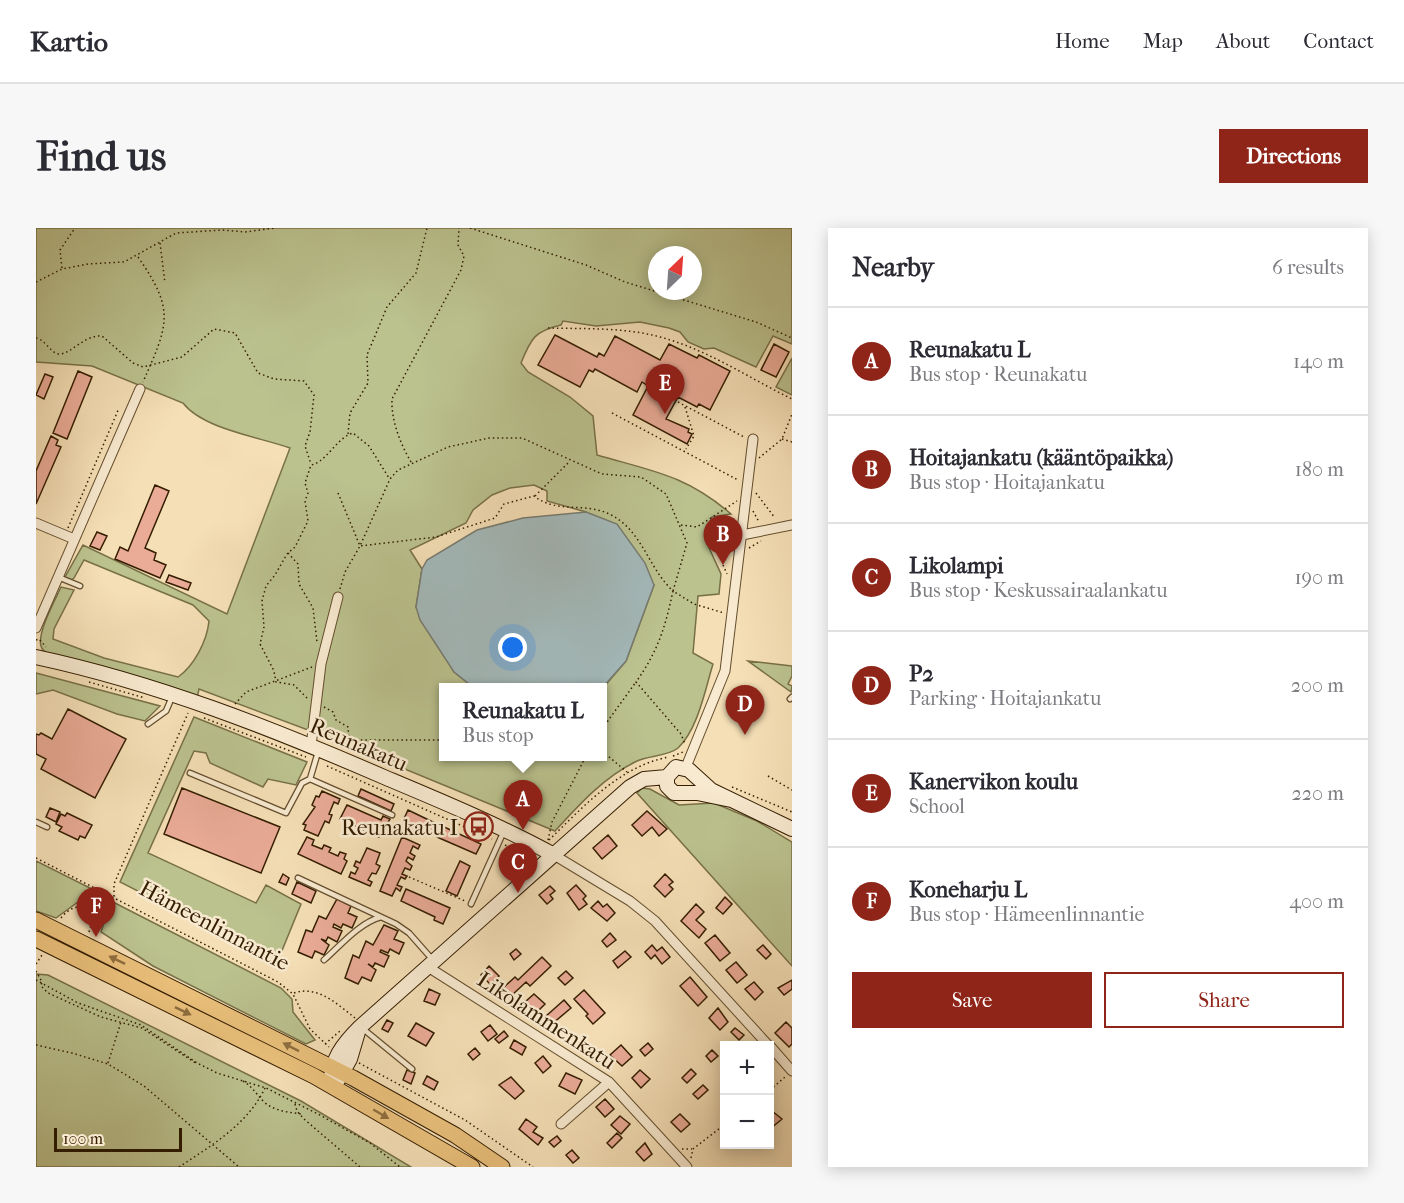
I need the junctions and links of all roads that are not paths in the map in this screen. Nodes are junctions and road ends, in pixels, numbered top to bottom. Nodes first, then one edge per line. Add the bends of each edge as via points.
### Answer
1 (140, 389) road end
2 (750, 440) road end
3 (36, 523) edge
4 (792, 525) edge
5 (742, 535) junction
6 (70, 537) junction
7 (58, 577) junction
8 (80, 586) dead end
9 (338, 597) road end
10 (36, 628) edge
11 (36, 657) edge
12 (173, 694) junction
13 (148, 724) dead end
14 (319, 752) junction
15 (690, 772) junction
16 (190, 773) dead end
17 (667, 777) junction
18 (310, 779) junction
19 (687, 793) junction
20 (731, 800) junction
21 (392, 815) dead end
22 (36, 822) edge
23 (46, 827) dead end
24 (792, 829) edge
25 (502, 837) junction
26 (554, 855) junction
27 (298, 878) dead end
28 (471, 904) road end
29 (382, 917) junction
30 (36, 920) edge
31 (40, 945) edge
32 (324, 960) dead end
33 (431, 964) junction
34 (358, 1023) junction
35 (764, 1041) edge
36 (774, 1052) edge
37 (412, 1069) dead end
38 (338, 1070) junction
39 (792, 1072) edge
40 (609, 1082) junction
41 (331, 1085) junction
42 (561, 1124) dead end
43 (688, 1165) edge
44 (472, 1167) edge
45 (502, 1167) edge

1 - 6 street
2 - 5 street via 751,464
3 - 6 street
4 - 5 street
5 - 15 street via 725,671
6 - 7 street
7 - 8 lane
7 - 10 street
9 - 14 street via 321,664 316,705
11 - 12 street, Reunakatu
12 - 13 lane via 166,711
12 - 14 street, Reunakatu via 228,712
14 - 18 lane
14 - 25 street, Reunakatu
15 - 17 street via 672,769
15 - 19 street via 693,786
15 - 20 street
16 - 18 lane via 286,813 302,783
17 - 19 street via 667,786 674,793
17 - 26 street via 644,779 630,787
18 - 21 lane
19 - 20 street
20 - 24 street
22 - 23 lane
25 - 26 street, Reunakatu
25 - 28 lane
26 - 33 street
26 - 35 street, Reunakatu via 630,901 655,921
27 - 29 lane
29 - 32 lane via 357,930
29 - 33 lane via 409,933
38 -> 30 main road
31 -> 41 main road
33 - 34 street
33 - 40 street, Likolammenkatu
34 - 37 lane
34 - 38 street
36 - 39 street, Reunakatu
38 - 41 street
38 - 45 main road via 455,1135
40 - 42 street
40 - 43 street, Likolammenkatu
41 -> 44 main road

